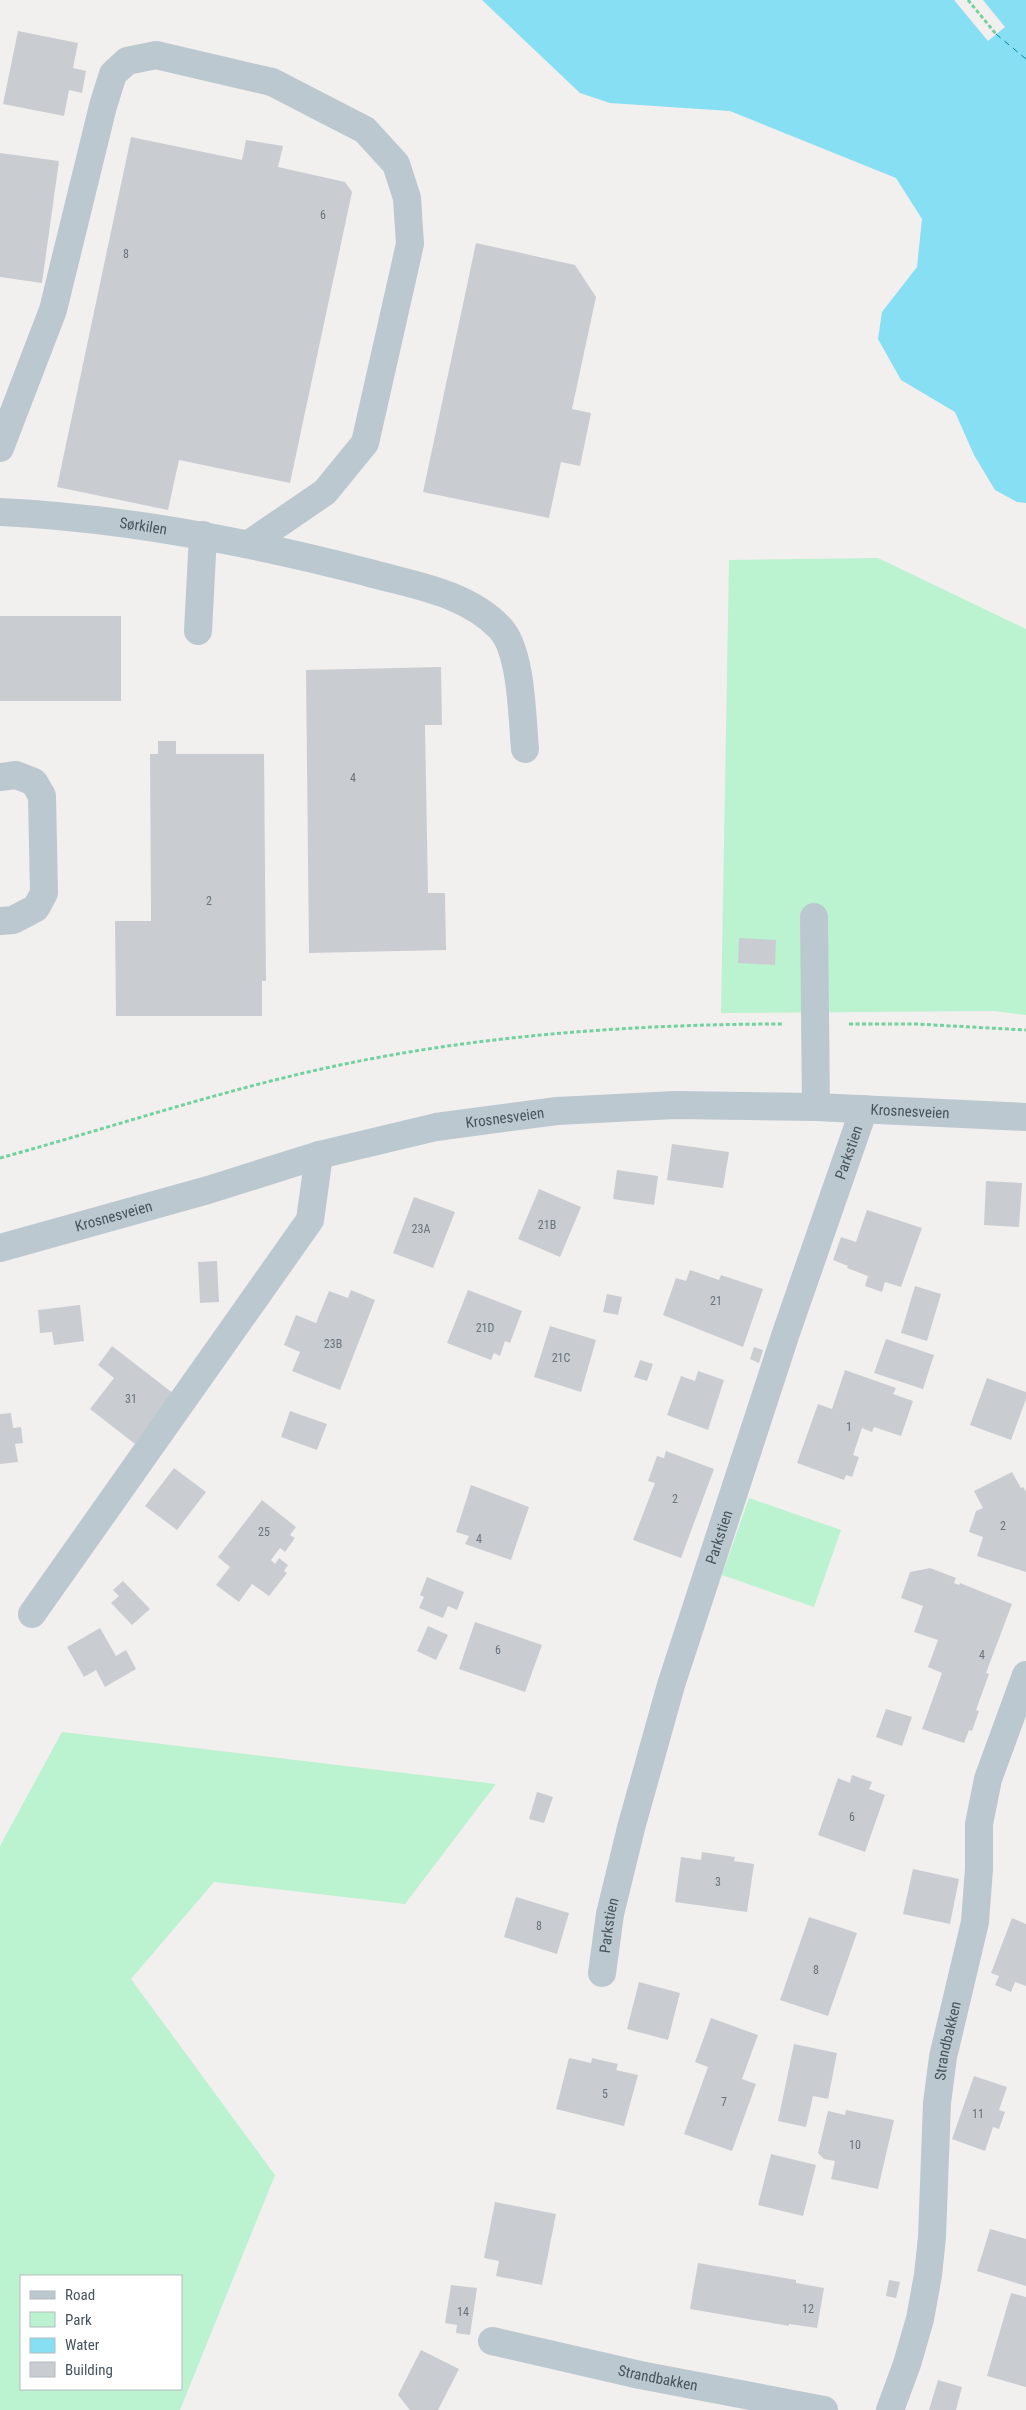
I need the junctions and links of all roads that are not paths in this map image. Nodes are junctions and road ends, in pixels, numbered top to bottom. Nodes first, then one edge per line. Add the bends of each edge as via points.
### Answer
1 (0, 448) edge
2 (0, 512) edge
3 (203, 535) junction
4 (249, 544) junction
5 (198, 630) dead end
6 (525, 749) dead end
7 (0, 777) edge
8 (814, 917) dead end
9 (0, 921) edge
10 (816, 1107) junction
11 (864, 1109) junction
12 (1026, 1117) edge
13 (319, 1155) junction
14 (0, 1248) edge
15 (32, 1614) dead end
16 (1026, 1675) edge
17 (602, 1973) dead end
18 (492, 2341) dead end
19 (824, 2410) edge
20 (890, 2410) edge

1 - 4 street via 53,310 113,74 127,61 156,56 272,82 365,130 396,164 407,198 410,244 365,443 325,492
2 - 3 street, Sørkilen via 57,515
3 - 4 street, Sørkilen
3 - 5 street
4 - 6 street, Sørkilen via 444,593 479,610 502,630 518,666
7 - 9 street via 16,775 34,782 42,796 44,893 36,908 13,920
8 - 10 street
10 - 11 street, Krosnesveien
10 - 13 street, Krosnesveien via 675,1105 557,1111 436,1127
11 - 12 street, Krosnesveien
11 - 17 street, Parkstien via 786,1333 671,1685 613,1904
13 - 14 street, Krosnesveien
13 - 15 street via 310,1220
16 - 20 street, Strandbakken via 984,1797 974,1922 943,2057 937,2103 928,2275 920,2319
18 - 19 street, Strandbakken via 640,2375

